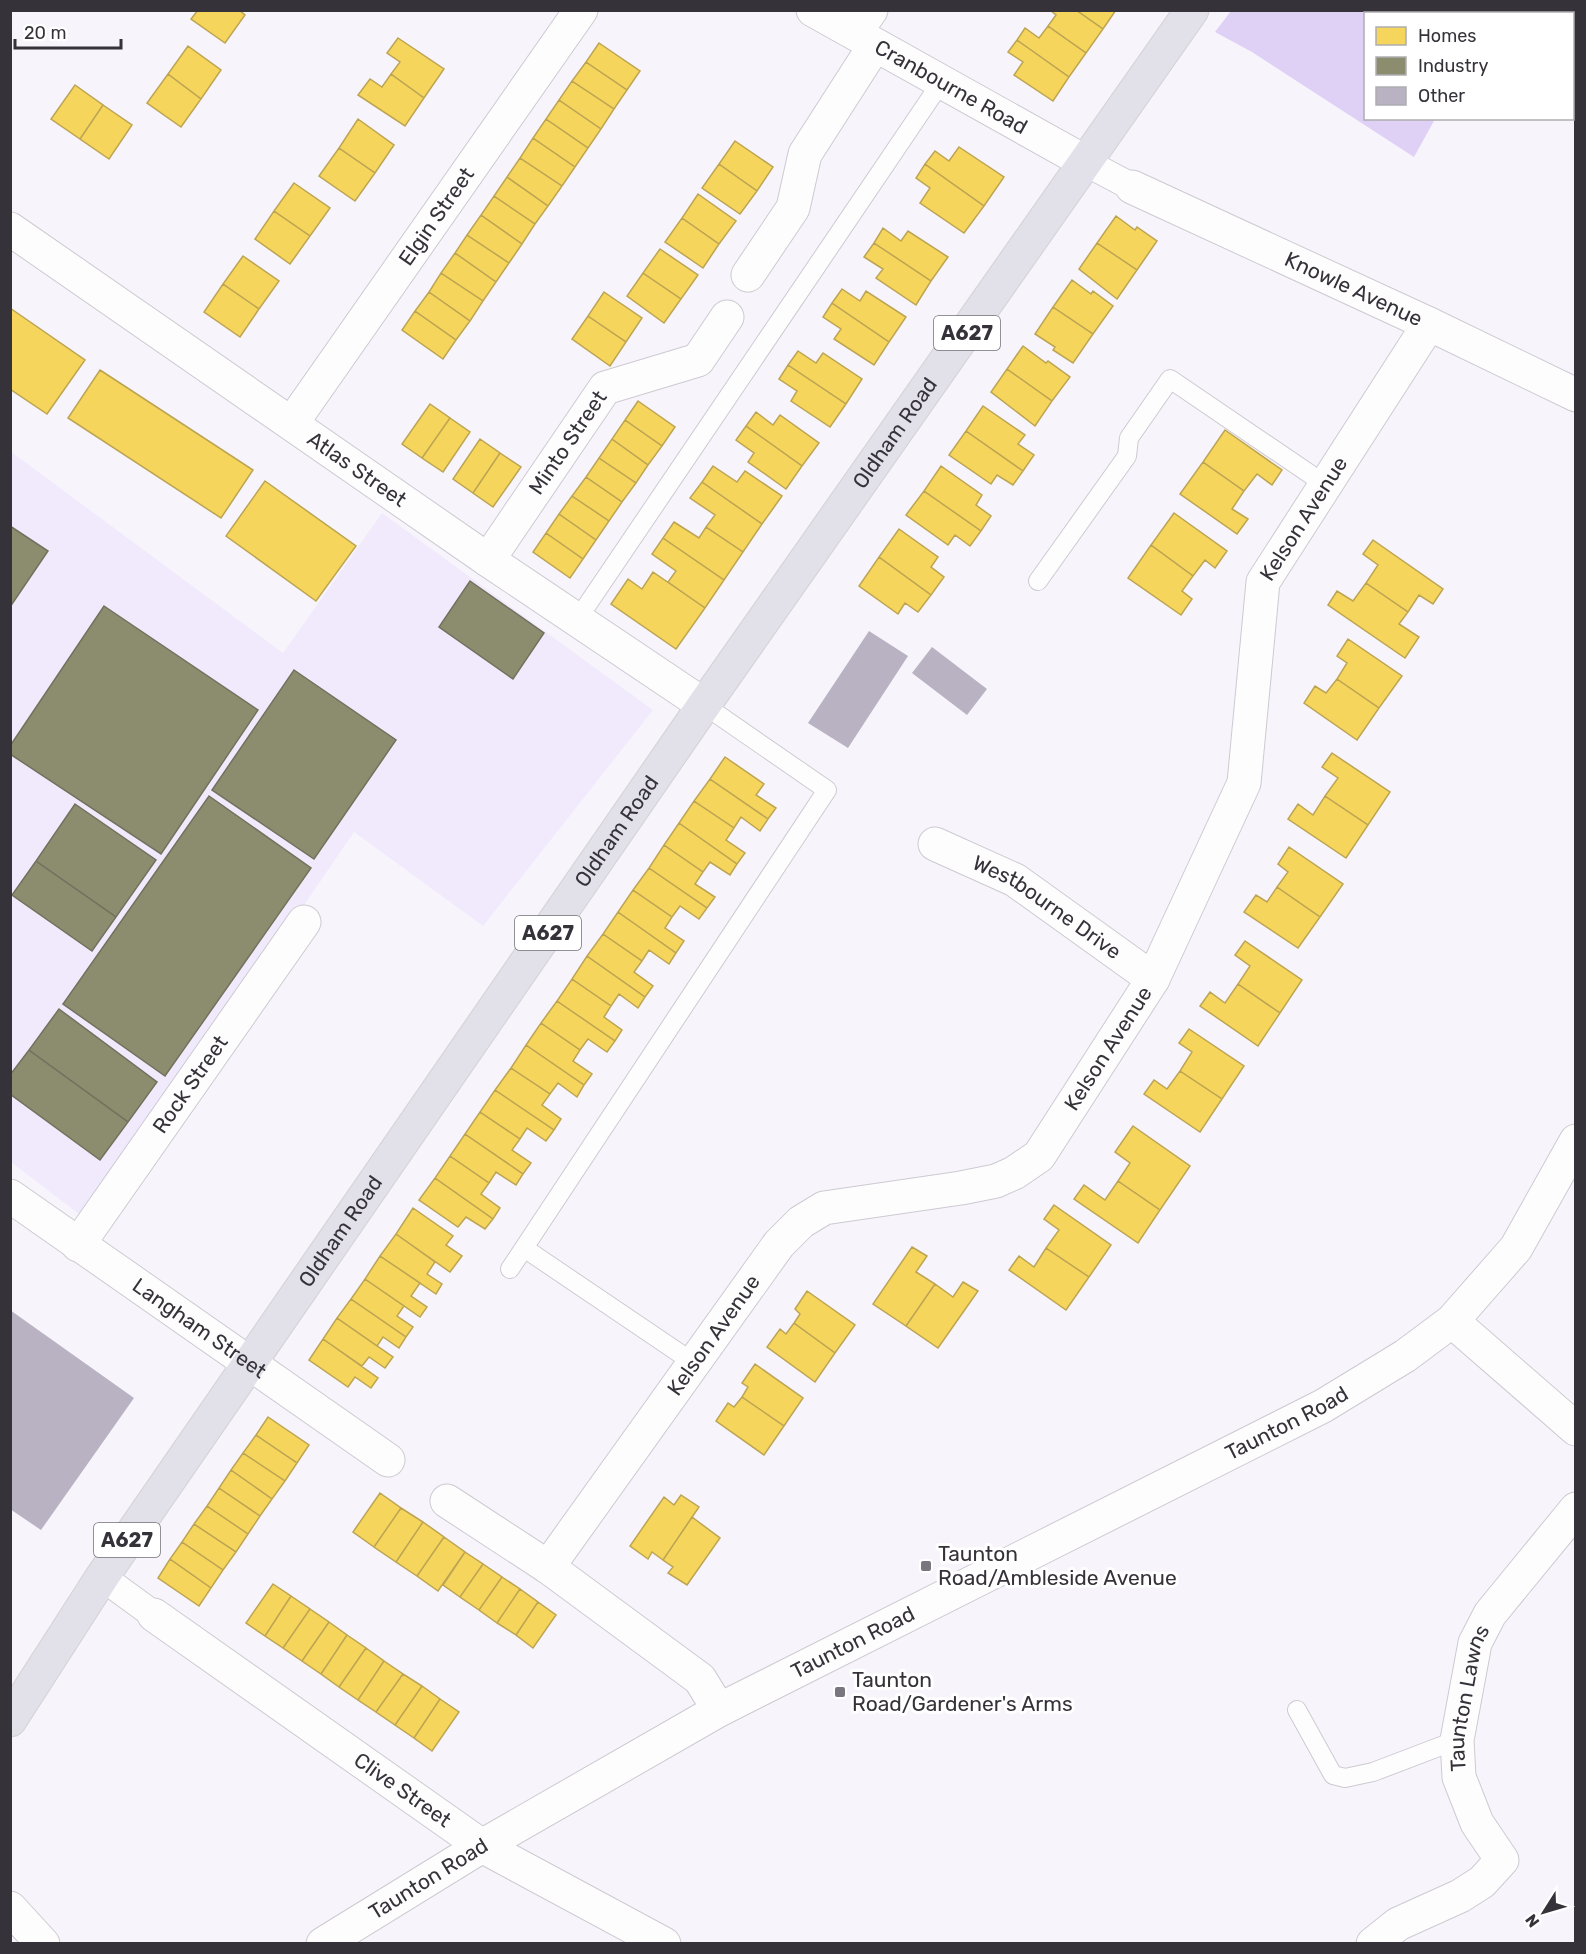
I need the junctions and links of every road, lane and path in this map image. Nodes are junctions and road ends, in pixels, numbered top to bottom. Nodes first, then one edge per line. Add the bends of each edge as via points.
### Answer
1 (581, 10) edge
2 (813, 10) edge
3 (1192, 10) edge
4 (867, 30) edge
5 (942, 81) junction
6 (1087, 163) junction
7 (1132, 187) joint
8 (10, 229) edge
9 (748, 275) dead end
10 (727, 316) dead end
11 (1429, 324) junction
12 (1575, 395) edge
13 (292, 423) junction
14 (1326, 485) junction
15 (488, 560) junction
16 (1038, 581) dead end
17 (577, 620) junction
18 (704, 705) junction
19 (935, 844) dead end
20 (304, 922) dead end
21 (1154, 979) junction
22 (1575, 1141) edge
23 (10, 1196) edge
24 (78, 1245) junction
25 (524, 1248) junction
26 (510, 1269) dead end
27 (1452, 1322) junction
28 (694, 1363) junction
29 (250, 1365) junction
30 (1575, 1430) edge
31 (388, 1460) dead end
32 (447, 1501) dead end
33 (1575, 1509) edge
34 (548, 1567) junction
35 (102, 1577) junction
36 (154, 1615) joint
37 (719, 1710) junction
38 (1297, 1710) dead end
39 (10, 1720) edge
40 (1457, 1740) junction
41 (482, 1846) junction
42 (10, 1908) edge
43 (43, 1944) edge
44 (323, 1944) edge
45 (664, 1944) edge
46 (1373, 1944) edge

1 - 13 street, Elgin Street
2 - 4 street, Cranbourne Road
3 - 6 highway, Oldham Road / A627
4 - 5 street, Cranbourne Road
4 - 9 street via 805,154 793,207
5 - 6 street, Cranbourne Road
5 - 17 lane
6 - 7 street
6 - 18 highway, Oldham Road / A627
7 - 11 street, Knowle Avenue
8 - 13 street, Atlas Street
10 - 15 street, Minto Street via 698,360 605,388
11 - 12 street, Knowle Avenue
11 - 14 street, Kelson Avenue
13 - 15 street, Atlas Street
14 - 16 lane via 1170,379 1129,438 1126,456
14 - 21 street, Kelson Avenue via 1263,582 1244,783
15 - 17 street, Atlas Street
17 - 18 street, Atlas Street
18 - 25 lane via 827,790
18 - 29 highway, Oldham Road / A627
19 - 21 street, Westbourne Drive via 1015,880
20 - 24 street, Rock Street
21 - 28 street, Kelson Avenue via 1038,1156 996,1181 824,1208 801,1222 779,1244
22 - 27 street, Taunton Road via 1516,1248
23 - 24 street, Langham Street
24 - 29 street, Langham Street
25 - 26 lane
25 - 28 lane
27 - 30 street
27 - 37 street, Taunton Road via 1323,1406
28 - 34 street, Kelson Avenue
29 - 31 street, Langham Street
29 - 35 highway, Oldham Road / A627
32 - 34 street
33 - 40 street, Taunton Lawns via 1490,1614 1475,1643
34 - 37 street via 700,1679
35 - 36 street
35 - 39 highway, Oldham Road / A627
36 - 41 street, Clive Street
37 - 41 street, Taunton Road
38 - 40 lane via 1333,1774 1345,1778 1373,1772
40 - 46 street, Taunton Lawns via 1459,1777 1477,1823 1502,1860 1482,1882 1398,1924
41 - 44 street, Taunton Road
41 - 45 street, Clive Street
42 - 43 street

